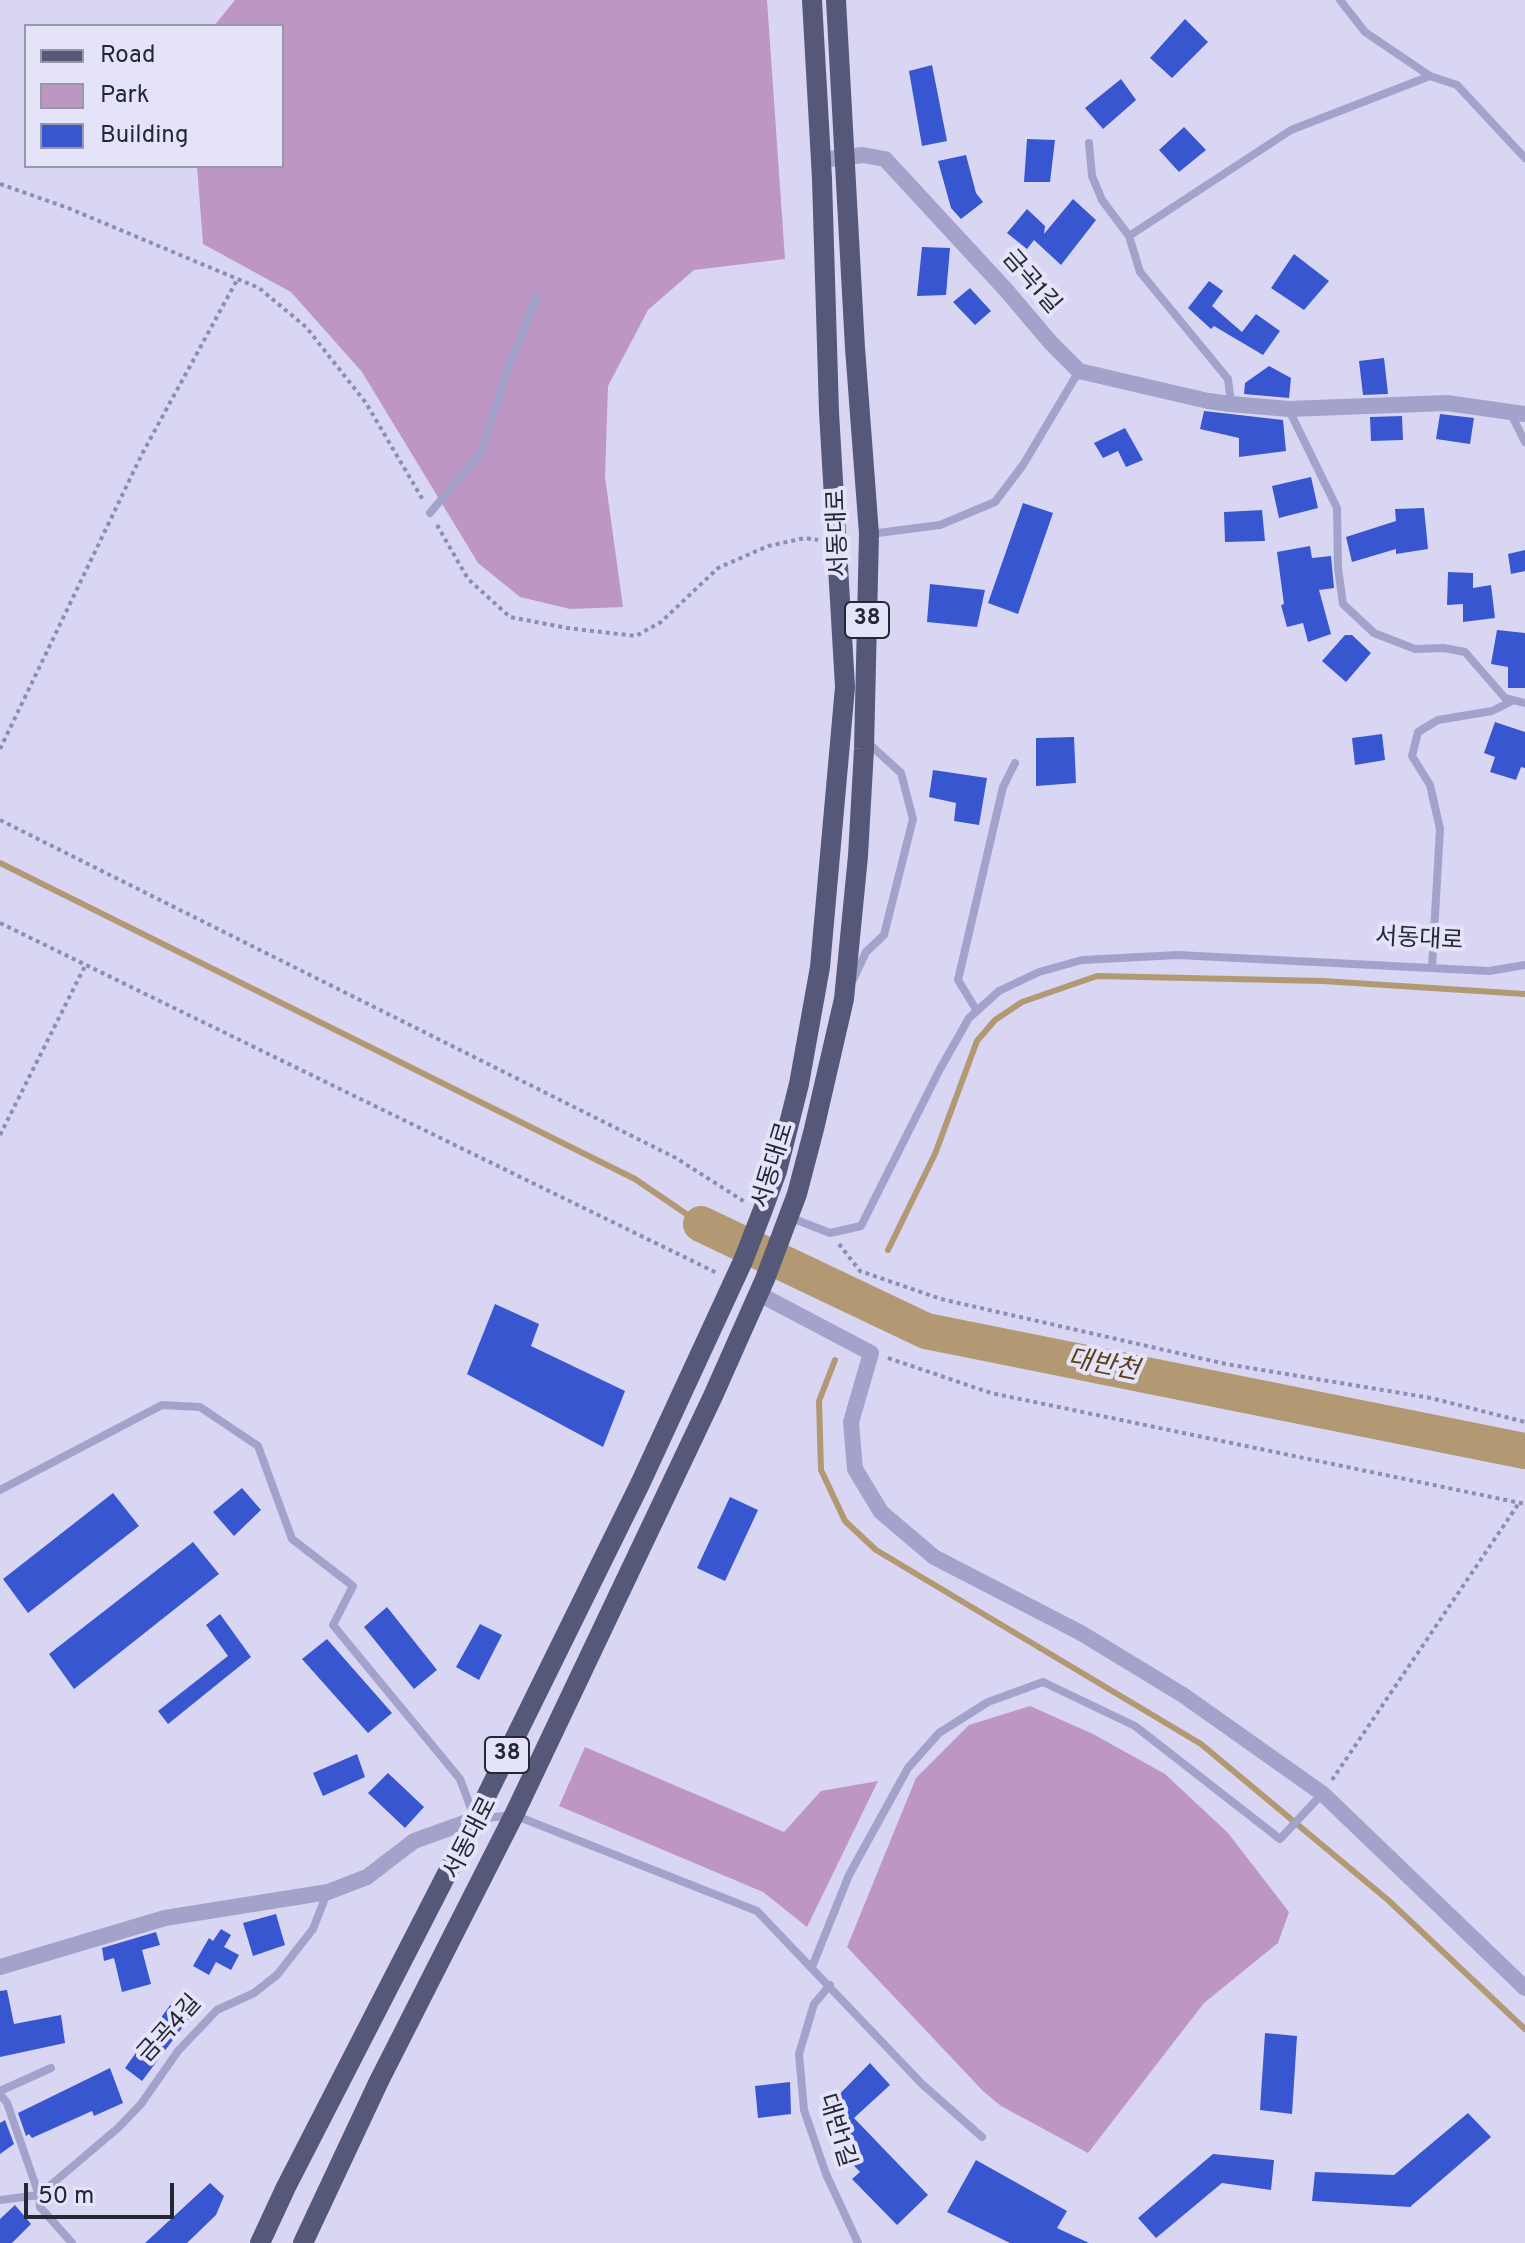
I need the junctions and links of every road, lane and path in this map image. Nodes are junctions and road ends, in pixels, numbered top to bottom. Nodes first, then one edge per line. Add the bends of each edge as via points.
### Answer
1 (812, 0) edge
2 (836, 0) edge
3 (1340, 0) edge
4 (1430, 76) junction
5 (1089, 143) dead end
6 (1525, 158) edge
7 (846, 159) junction
8 (821, 160) junction
9 (0, 184) edge
10 (1129, 236) junction
11 (237, 280) junction
12 (537, 297) dead end
13 (1079, 371) junction
14 (1231, 404) junction
15 (1289, 409) junction
16 (1518, 413) edge
17 (1525, 442) edge
18 (430, 513) junction
19 (869, 534) junction
20 (838, 544) junction
21 (1512, 701) junction
22 (1525, 703) edge
23 (865, 740) junction
24 (0, 749) edge
25 (1015, 763) dead end
26 (0, 820) edge
27 (0, 923) edge
28 (1525, 965) edge
29 (85, 966) junction
30 (1432, 967) junction
31 (844, 999) junction
32 (977, 1011) junction
33 (0, 1135) edge
34 (760, 1217) junction
35 (785, 1224) junction
36 (830, 1233) junction
37 (734, 1281) junction
38 (762, 1286) junction
39 (871, 1353) junction
40 (1525, 1422) edge
41 (0, 1490) edge
42 (1522, 1504) edge
43 (1323, 1794) junction
44 (514, 1815) junction
45 (475, 1819) junction
46 (328, 1892) junction
47 (0, 1967) edge
48 (812, 1967) junction
49 (830, 1985) junction
50 (1525, 1988) edge
51 (51, 2068) dead end
52 (0, 2093) edge
53 (982, 2137) dead end
54 (39, 2195) junction
55 (0, 2200) edge
56 (72, 2243) edge
57 (260, 2243) edge
58 (303, 2243) edge
59 (858, 2243) edge

1 - 8 main road, 서동대로 / 38
2 - 7 main road, 서동대로 / 38
3 - 4 lane via 1365,32
4 - 6 lane via 1457,85
4 - 10 lane via 1291,130
5 - 10 lane via 1092,176 1102,200
7 - 8 street, 금곡1길
7 - 13 street, 금곡1길 via 885,159
7 - 19 main road, 서동대로 / 38
8 - 20 main road, 서동대로 / 38
9 - 11 path
10 - 14 lane via 1140,272 1228,379
11 - 18 path via 259,288 306,327 366,403
11 - 24 path via 142,454
12 - 18 lane via 481,452
13 - 14 street
13 - 19 lane via 995,502 940,525
14 - 15 street
15 - 16 street via 1447,403
15 - 21 lane via 1337,508 1343,604 1374,633 1415,649 1465,652
16 - 17 lane
18 - 20 path via 468,579 510,617 636,636 661,622 718,568 768,546 805,538
19 - 23 main road, 서동대로 / 38
20 - 34 main road, 서동대로 / 38 via 845,687 820,967 799,1084
21 - 22 lane
21 - 30 lane via 1492,711 1438,720 1418,732 1412,756 1430,785 1440,829
23 - 31 main road, 서동대로 / 38
23 - 31 lane via 901,773 913,819 884,935 866,952
25 - 32 lane via 1003,787 958,980
26 - 34 path via 676,1158
27 - 29 path
28 - 30 lane, 서동대로 via 1489,971
29 - 33 path
29 - 37 path
30 - 32 lane, 서동대로 via 1178,955 1082,960 1012,984
31 - 35 main road, 서동대로 / 38
32 - 36 lane, 서동대로 via 940,1069 861,1226
34 - 37 main road, 서동대로 / 38
35 - 36 lane
35 - 38 main road, 서동대로 / 38
36 - 40 path via 860,1271 941,1299 1226,1364 1431,1398
37 - 45 main road, 서동대로 / 38
38 - 39 street
38 - 44 main road, 서동대로 / 38
39 - 42 path via 991,1393
39 - 43 street via 851,1422 855,1469 881,1512 934,1557 1081,1633 1183,1695
41 - 45 lane, 서동대로 via 162,1405 200,1407 258,1446 292,1539 353,1586 333,1625 460,1779
42 - 43 path
43 - 48 lane via 1280,1839 1135,1726 1043,1682 963,1717 939,1733 908,1768 849,1875
43 - 50 street
44 - 45 lane
44 - 48 lane via 757,1911
44 - 58 main road, 서동대로 / 38
45 - 46 street via 414,1841 367,1877
45 - 57 main road, 서동대로 / 38
46 - 47 street via 165,1918
46 - 54 lane, 금곡4길 via 313,1929 277,1975 217,2010 118,2128
48 - 49 lane
49 - 53 lane via 922,2084
49 - 59 lane, 대반1길 via 814,2004 799,2054 804,2110
51 - 52 lane
52 - 54 lane
54 - 55 lane
54 - 56 lane via 40,2207

